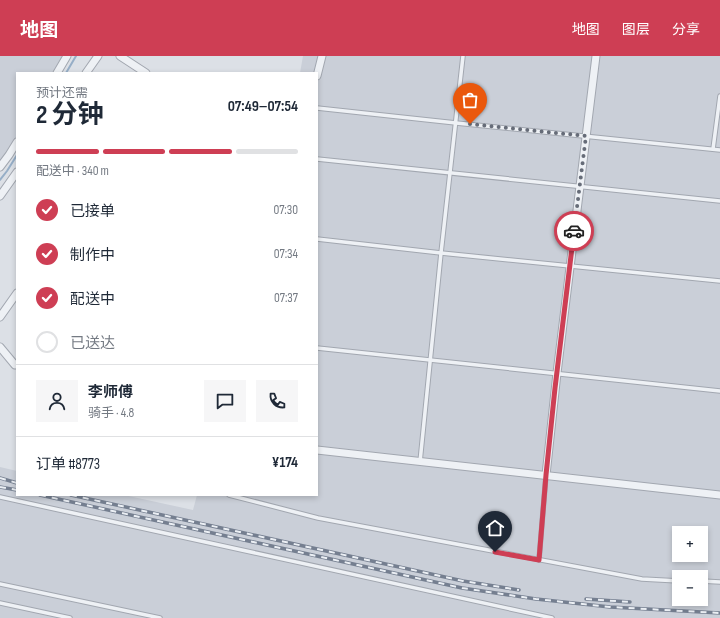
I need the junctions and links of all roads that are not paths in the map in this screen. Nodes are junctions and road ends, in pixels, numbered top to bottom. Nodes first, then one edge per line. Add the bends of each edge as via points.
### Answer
1 (67, 56) edge
2 (98, 56) edge
3 (120, 56) edge
4 (322, 56) edge
5 (463, 56) edge
6 (596, 56) edge
7 (58, 72) edge
8 (87, 72) edge
9 (144, 72) edge
10 (318, 72) edge
11 (720, 96) edge
12 (318, 108) edge
13 (456, 123) junction
14 (586, 136) junction
15 (16, 144) edge
16 (714, 149) junction
17 (720, 150) edge
18 (318, 159) edge
19 (0, 167) edge
20 (16, 173) edge
21 (450, 173) junction
22 (580, 187) junction
23 (0, 196) edge
24 (720, 201) edge
25 (318, 239) edge
26 (441, 253) junction
27 (570, 266) junction
28 (720, 281) edge
29 (16, 294) edge
30 (0, 317) edge
31 (0, 347) edge
32 (318, 348) edge
33 (431, 360) junction
34 (16, 364) edge
35 (557, 374) junction
36 (720, 391) edge
37 (318, 450) edge
38 (420, 462) junction
39 (546, 475) junction
40 (720, 495) edge
41 (233, 496) edge
42 (0, 497) edge
43 (539, 560) junction
44 (672, 581) edge
45 (708, 582) edge
46 (720, 582) edge
47 (0, 584) edge
48 (0, 602) edge
49 (70, 618) edge
50 (160, 618) edge
51 (552, 618) edge

1 - 7 street
2 - 8 street
3 - 9 street
4 - 10 street
5 - 13 lane
6 - 14 street
11 - 16 lane
12 - 13 lane
13 - 14 lane
13 - 21 lane
14 - 16 lane
14 - 22 street
15 - 19 street
16 - 17 lane
18 - 21 lane
20 - 23 street
21 - 22 lane
21 - 26 lane
22 - 24 lane
22 - 27 street
25 - 26 lane
26 - 27 lane
26 - 33 lane
27 - 28 lane
27 - 35 street
29 - 30 street
31 - 34 street
32 - 33 lane
33 - 35 lane
33 - 38 lane
35 - 36 lane
35 - 39 street
37 - 38 street
38 - 39 street
39 - 40 street
39 - 43 lane
41 - 43 lane via 318,518
42 - 51 lane
43 - 44 lane via 642,579
45 - 46 lane
47 - 50 lane
48 - 49 lane

